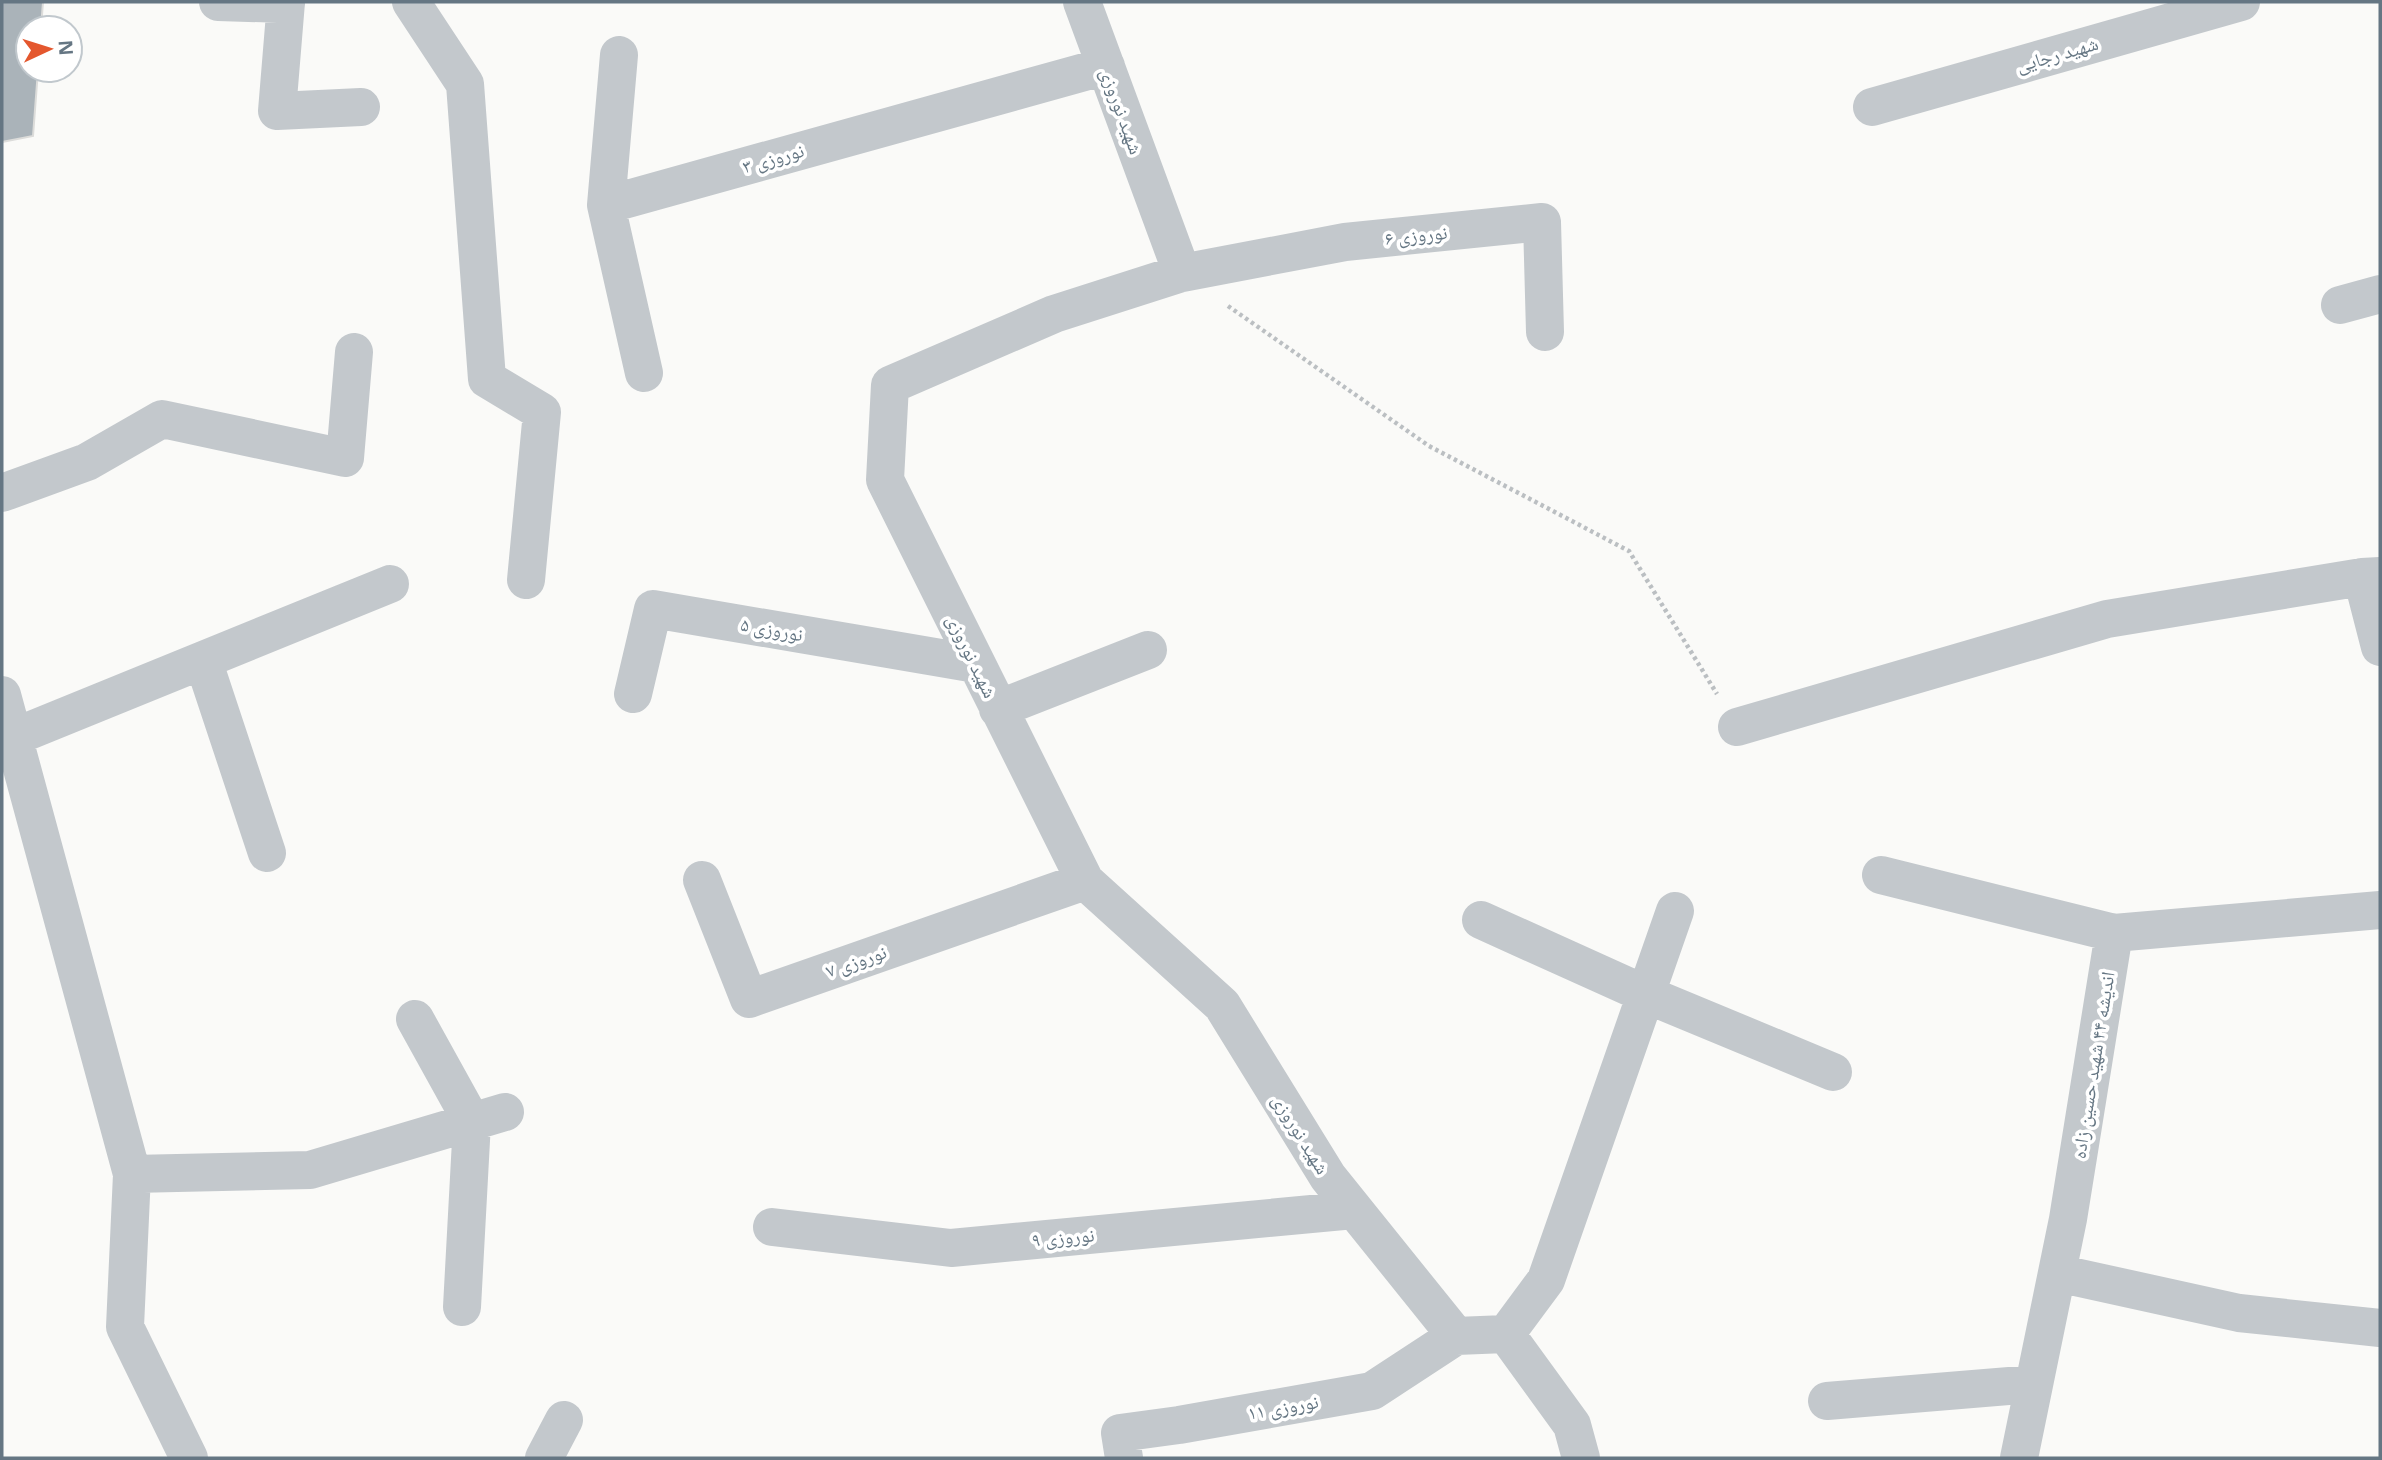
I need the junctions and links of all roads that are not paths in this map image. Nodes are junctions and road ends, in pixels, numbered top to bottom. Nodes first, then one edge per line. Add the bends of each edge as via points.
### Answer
1 (218, 2) edge
2 (411, 2) edge
3 (1082, 2) edge
4 (2241, 2) edge
5 (286, 3) edge
6 (619, 55) dead end
7 (1106, 66) junction
8 (361, 107) dead end
9 (1872, 107) dead end
10 (606, 205) junction
11 (1182, 273) junction
12 (2380, 294) edge
13 (2340, 305) dead end
14 (1545, 332) dead end
15 (354, 352) dead end
16 (644, 373) dead end
17 (2, 493) edge
18 (2371, 576) edge
19 (526, 580) dead end
20 (390, 584) dead end
21 (2380, 647) edge
22 (1148, 650) dead end
23 (203, 660) junction
24 (976, 664) junction
25 (633, 694) dead end
26 (2, 695) edge
27 (999, 709) junction
28 (1737, 727) road end
29 (14, 737) junction
30 (268, 853) dead end
31 (1881, 875) dead end
32 (702, 880) dead end
33 (1085, 881) junction
34 (2380, 910) edge
35 (1675, 911) dead end
36 (1481, 920) dead end
37 (2114, 933) junction
38 (1646, 994) junction
39 (415, 1019) dead end
40 (1833, 1072) dead end
41 (488, 1117) junction
42 (132, 1174) junction
43 (1354, 1210) junction
44 (772, 1227) dead end
45 (2057, 1273) junction
46 (462, 1307) dead end
47 (2380, 1328) edge
48 (1506, 1334) junction
49 (1456, 1336) junction
50 (2034, 1384) junction
51 (1827, 1401) dead end
52 (564, 1420) dead end
53 (189, 1458) edge
54 (544, 1458) edge
55 (1124, 1458) edge
56 (1581, 1458) edge
57 (2018, 1458) edge

1 - 5 street
2 - 19 street via 465,84 486,379 542,412
3 - 7 street, شهید نوروزی
4 - 9 street, شهید رجایی
5 - 8 street via 277,111
6 - 10 street
7 - 10 street, نوروزی ۳
7 - 11 street, شهید نوروزی
10 - 16 street
11 - 14 street, نوروزی ۶ via 1345,242 1542,222
11 - 24 street, شهید نوروزی via 1054,314 890,386 885,480
12 - 13 street
15 - 17 street via 345,458 162,418 87,462
18 - 21 street
18 - 28 street via 2107,619
20 - 23 street
22 - 27 street
23 - 29 street
23 - 30 street
24 - 25 street, نوروزی ۵ via 653,609
24 - 27 street, شهید نوروزی
26 - 29 street
27 - 33 street, شهید نوروزی
29 - 42 street
31 - 37 street
32 - 33 street, نوروزی ۷ via 749,999
33 - 43 street, شهید نوروزی via 1222,1005 1328,1177
34 - 37 street
35 - 38 street
36 - 38 street
37 - 45 street, اندیشه ۴۴ شهید حسین زاده
38 - 40 street
38 - 48 street via 1546,1280
39 - 41 street
41 - 42 street via 310,1170
41 - 46 street
42 - 53 street via 125,1327
43 - 44 street, نوروزی ۹ via 951,1248
43 - 49 street, شهید نوروزی
45 - 47 street via 2239,1313
45 - 50 street, اندیشه ۴۴ شهید حسین زاده
48 - 49 street
48 - 56 street via 1572,1425
49 - 55 street, نوروزی ۱۱ via 1372,1391 1120,1433
50 - 51 street
50 - 57 street, اندیشه ۴۴ شهید حسین زاده
52 - 54 street

